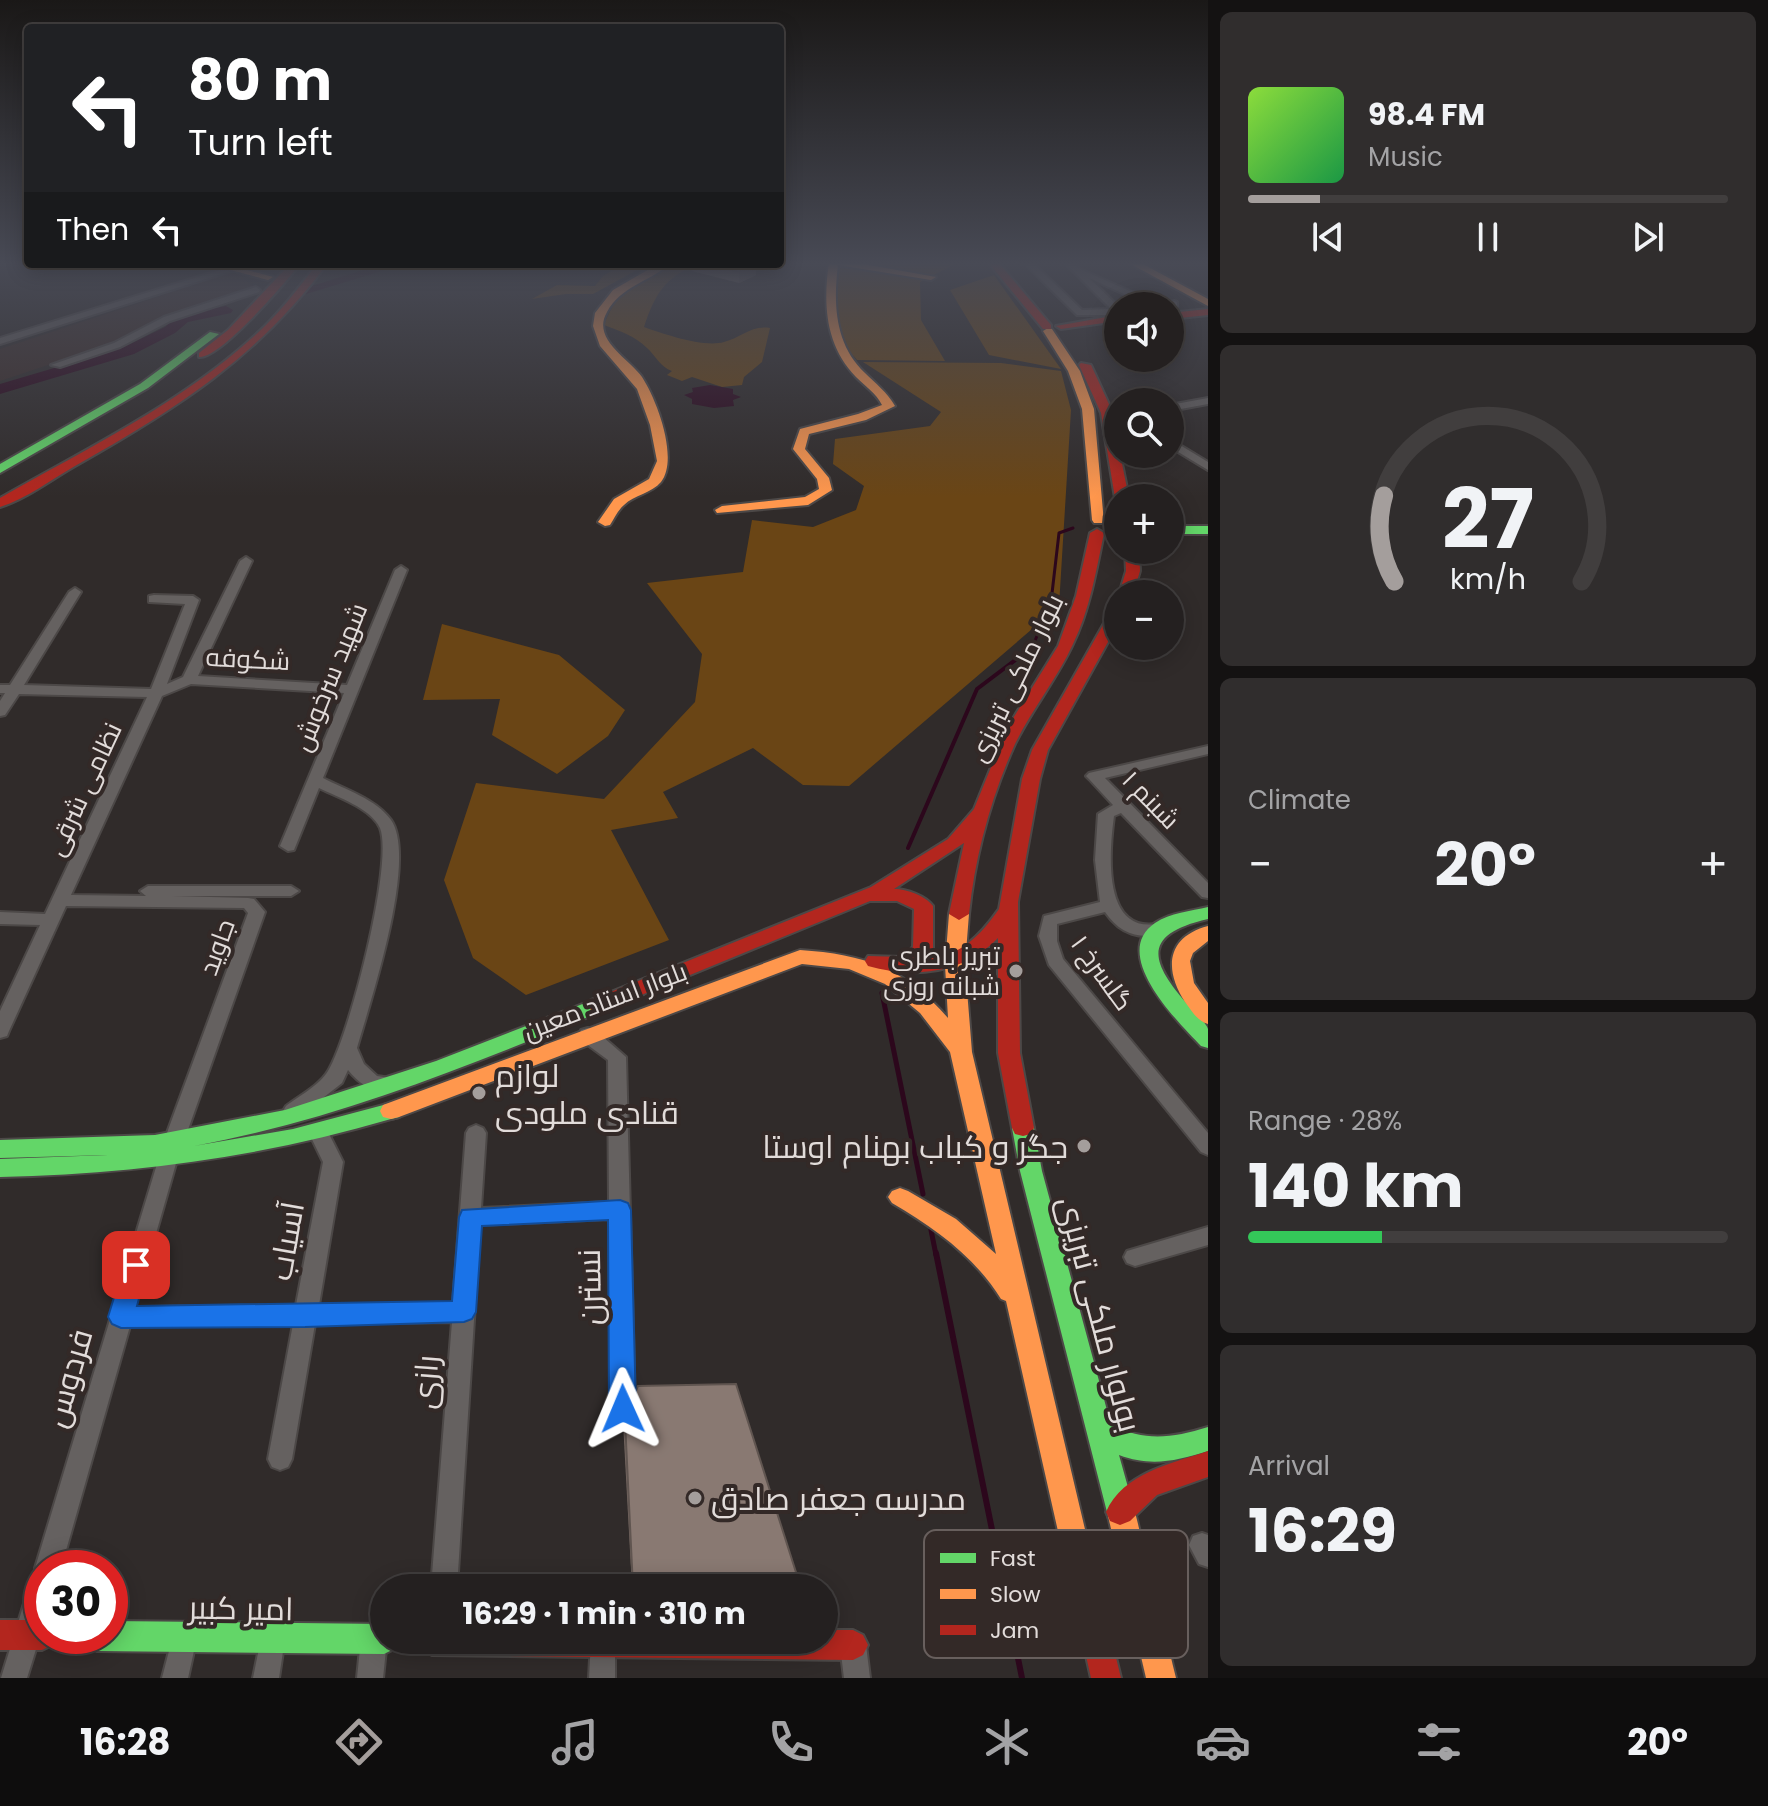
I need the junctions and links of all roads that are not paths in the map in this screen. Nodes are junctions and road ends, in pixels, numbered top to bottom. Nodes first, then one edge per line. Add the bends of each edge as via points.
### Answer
1 (126, 340) edge
2 (207, 340) edge
3 (222, 340) edge
4 (239, 340) edge
5 (254, 340) edge
6 (602, 340) edge
7 (835, 340) edge
8 (1062, 340) edge
9 (1065, 340) edge
10 (56, 365) dead end
11 (1104, 398) edge
12 (1208, 401) edge
13 (1184, 405) edge
14 (1184, 451) edge
15 (1208, 467) edge
16 (0, 469) edge
17 (0, 480) edge
18 (0, 493) edge
19 (0, 503) edge
20 (722, 510) dead end
21 (1104, 517) edge
22 (605, 522) dead end
23 (1184, 530) edge
24 (1208, 530) edge
25 (1184, 540) edge
26 (1208, 540) edge
27 (246, 561) dead end
28 (401, 570) dead end
29 (1114, 576) edge
30 (75, 592) dead end
31 (154, 599) dead end
32 (1104, 636) edge
33 (189, 680) junction
34 (7, 689) edge
35 (352, 689) junction
36 (156, 693) junction
37 (0, 712) edge
38 (1208, 750) edge
39 (317, 781) junction
40 (1123, 806) junction
41 (984, 807) junction
42 (288, 846) dead end
43 (291, 891) dead end
44 (1208, 893) edge
45 (64, 895) junction
46 (860, 898) junction
47 (1009, 905) junction
48 (1109, 905) junction
49 (1208, 913) edge
50 (0, 918) edge
51 (52, 920) junction
52 (1161, 929) junction
53 (1208, 932) edge
54 (819, 956) junction
55 (903, 964) junction
56 (1208, 1017) edge
57 (0, 1031) edge
58 (588, 1035) junction
59 (1208, 1041) edge
60 (348, 1048) junction
61 (961, 1052) junction
62 (400, 1084) junction
63 (282, 1119) junction
64 (318, 1131) junction
65 (476, 1133) dead end
66 (1208, 1147) edge
67 (0, 1149) edge
68 (171, 1151) junction
69 (0, 1168) edge
70 (900, 1197) dead end
71 (620, 1210) junction
72 (470, 1217) junction
73 (1208, 1236) edge
74 (1135, 1257) dead end
75 (464, 1312) junction
76 (121, 1317) junction
77 (305, 1317) junction
78 (1021, 1318) junction
79 (623, 1409) edge
80 (1102, 1434) junction
81 (1208, 1439) edge
82 (280, 1459) dead end
83 (1208, 1464) edge
84 (1120, 1512) junction
85 (1071, 1530) edge
86 (1124, 1530) edge
87 (53, 1550) edge
88 (445, 1574) edge
89 (0, 1635) edge
90 (24, 1635) edge
91 (128, 1636) edge
92 (184, 1637) junction
93 (272, 1638) junction
94 (370, 1639) edge
95 (838, 1645) edge
96 (853, 1645) joint
97 (26, 1654) edge
98 (376, 1654) edge
99 (603, 1654) edge
100 (1101, 1658) edge
101 (1156, 1658) edge
102 (14, 1678) edge
103 (175, 1678) edge
104 (266, 1678) edge
105 (370, 1678) edge
106 (602, 1678) edge
107 (857, 1678) edge
108 (1106, 1678) edge
109 (1161, 1678) edge

1 - 10 street
2 - 16 main road via 144,386
3 - 17 main road via 137,401
4 - 18 main road via 109,430
5 - 19 main road via 127,430
6 - 22 main road via 639,381 659,433 663,468 656,480 617,503
7 - 20 main road via 845,361 886,395 889,406 804,432 799,449 823,478 826,490 808,501
8 - 21 main road, بلوار ملکى تبریزى via 1088,409
9 - 11 main road, بلوار ملکى تبریزى
12 - 13 street
14 - 15 street
23 - 24 main road
25 - 26 main road
27 - 33 street
28 - 35 street, شهید سرخوش
29 - 41 main road, بلوار ملکى تبریزى via 1082,607 1070,637 1013,730
30 - 34 street
31 - 36 street, نظامی شرقی via 193,600
32 - 47 main road, بلوار ملکى تبریزى via 1040,750
33 - 35 street, شکوفه
33 - 36 street, شکوفه
34 - 36 street, شکوفه
34 - 37 street
35 - 39 street, شهید سرخوش
36 - 45 street, نظامی شرقی
38 - 40 street, شبنم ۱ via 1094,776
39 - 42 street
39 - 60 street, شهید سرخوش via 372,811 388,827 393,854
40 - 44 street, شبنم ۱
40 - 48 street, گلسرخ ۱ via 1106,814 1104,889
41 - 46 main road via 954,843
41 - 61 main road, بلوار ملکى تبریزى via 961,890 955,965
43 - 45 street
45 - 51 street, نظامی شرقی
45 - 68 street, جاوید via 248,903 257,912
46 - 55 main road via 891,893 924,906 924,950
46 - 62 main road, بلوار استاد معین
47 - 55 main road via 993,937 968,958 936,965
47 - 80 main road, بولوار ملکی تبریزی via 1009,1053 1031,1171
48 - 52 street via 1120,923 1136,932
48 - 66 street, گلسرخ ۱ via 1050,920 1046,929 1055,961
49 - 52 main road via 1170,921
50 - 51 street
51 - 57 street, نظامی شرقی
52 - 59 main road via 1152,937 1148,953 1152,973
53 - 56 main road via 1182,950 1178,965 1182,982
54 - 55 main road
54 - 58 main road, بلوار استاد معین via 753,972
54 - 61 main road, بلوار استاد معین via 869,967 900,982 941,1017
58 - 64 main road, بلوار استاد معین via 389,1112
58 - 71 street, نسترن via 617,1057
60 - 62 street via 356,1068 372,1083
60 - 63 street, شهید سرخوش via 335,1078
61 - 78 main road
62 - 63 main road, بلوار استاد معین
63 - 68 main road, بلوار استاد معین
64 - 68 main road, بلوار استاد معین via 285,1141
64 - 77 street, آسیاب via 333,1162
65 - 72 street, رازی
67 - 68 main road, بلوار استاد معین
68 - 69 main road, بلوار استاد معین via 95,1167
68 - 76 street, فردوس
70 - 78 main road via 977,1249 1008,1288
71 - 72 street
71 - 79 street, نسترن
72 - 75 street, رازی
73 - 74 street
75 - 77 street
75 - 88 street, رازی
76 - 77 street
76 - 87 street, فردوس
77 - 82 street, آسیاب
78 - 85 main road
80 - 81 main road via 1155,1456
80 - 84 main road, بولوار ملکی تبریزی
83 - 84 main road via 1148,1485
84 - 86 main road, بولوار ملکی تبریزی
89 - 90 main road
91 - 92 main road, امیر کبیر
92 - 93 main road, امیر کبیر
92 - 103 street
93 - 94 main road, امیر کبیر
93 - 104 street
95 - 96 main road
96 - 107 street
97 - 102 street
98 - 105 street
99 - 106 street
100 - 108 main road
101 - 109 main road, بولوار ملکی تبریزی

